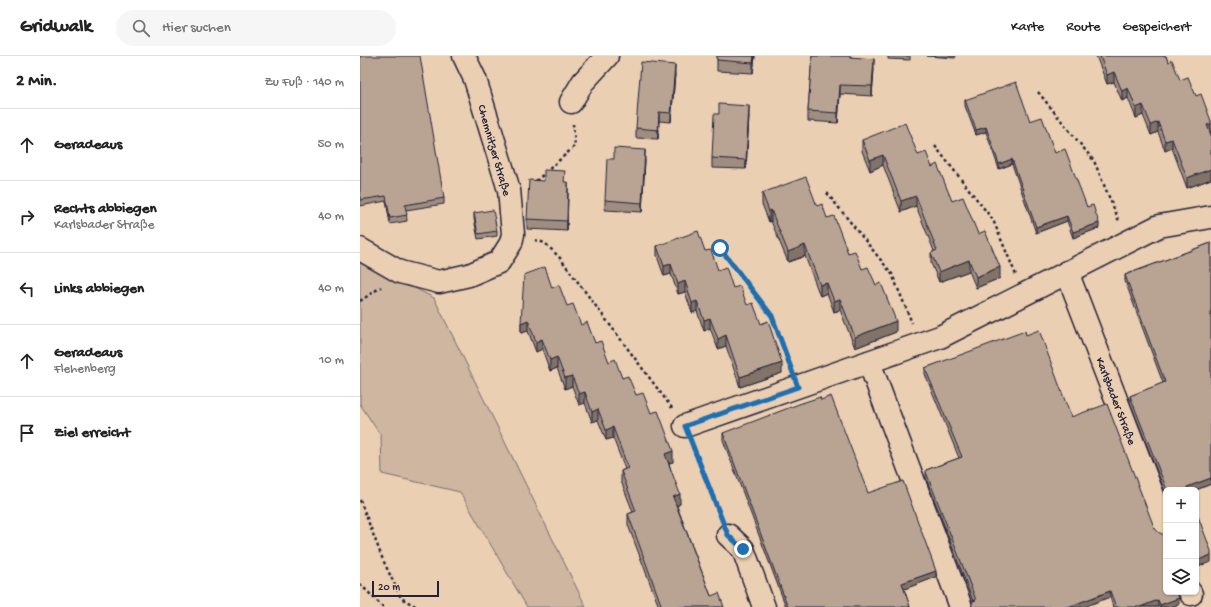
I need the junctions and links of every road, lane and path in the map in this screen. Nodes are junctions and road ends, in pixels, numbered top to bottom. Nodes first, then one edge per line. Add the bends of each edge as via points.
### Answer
1 (464, 56) edge
2 (607, 56) edge
3 (1038, 92) dead end
4 (571, 102) joint
5 (935, 146) dead end
6 (509, 190) junction
7 (827, 193) dead end
8 (1211, 217) edge
9 (1127, 242) junction
10 (545, 243) dead end
11 (720, 248) dead end
12 (360, 249) edge
13 (1067, 272) junction
14 (371, 294) dead end
15 (1023, 294) junction
16 (360, 301) edge
17 (920, 344) junction
18 (869, 362) junction
19 (798, 387) junction
20 (685, 426) junction
21 (360, 500) edge
22 (1164, 523) edge
23 (728, 535) joint
24 (360, 584) edge
25 (383, 607) edge
26 (417, 607) edge
27 (764, 607) edge
28 (961, 607) edge

1 - 6 street, Chemnitzer Straße via 475,79
2 - 4 street via 583,82
3 - 9 path via 1094,161
4 - 6 path via 575,146 539,181
5 - 15 path via 993,220
6 - 12 street, Chemnitzer Straße via 513,234 511,243 499,262 469,275 439,282 400,272
7 - 17 path via 892,274
8 - 9 street via 1159,226
9 - 13 street
10 - 20 path via 560,258
11 - 19 path via 772,316
13 - 15 street
13 - 22 street, Karlsbader Straße
14 - 16 path
15 - 17 street via 940,337
17 - 18 street
18 - 19 street
18 - 28 street
19 - 20 street
20 - 23 path
21 - 26 path via 400,598
23 - 27 street via 743,549
24 - 25 path

